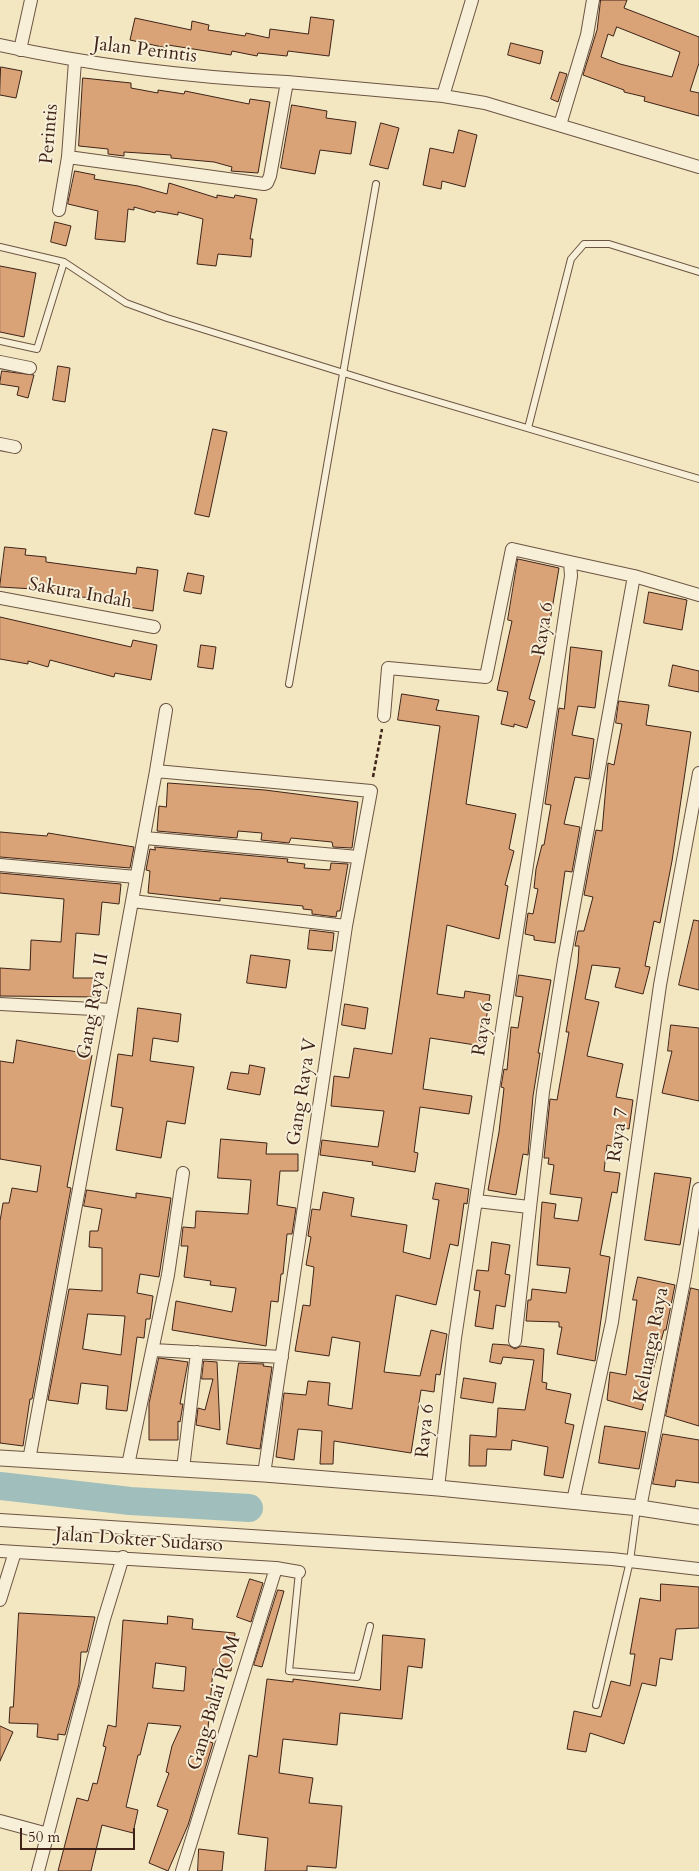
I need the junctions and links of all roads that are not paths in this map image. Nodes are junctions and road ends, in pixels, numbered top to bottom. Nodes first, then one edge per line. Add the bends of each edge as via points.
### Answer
1 (31, 0) edge
2 (472, 0) edge
3 (593, 0) edge
4 (0, 46) edge
5 (20, 50) junction
6 (76, 61) junction
7 (287, 82) junction
8 (442, 96) junction
9 (560, 125) junction
10 (68, 157) junction
11 (699, 167) edge
12 (376, 184) dead end
13 (59, 210) dead end
14 (0, 247) edge
15 (64, 262) junction
16 (699, 272) edge
17 (0, 342) edge
18 (0, 362) edge
19 (30, 368) dead end
20 (343, 373) junction
21 (528, 428) junction
22 (0, 444) edge
23 (15, 447) dead end
24 (699, 479) edge
25 (570, 562) junction
26 (634, 576) junction
27 (699, 595) edge
28 (0, 598) edge
29 (154, 626) dead end
30 (289, 684) dead end
31 (166, 710) dead end
32 (384, 716) road end
33 (156, 771) junction
34 (699, 773) edge
35 (145, 838) junction
36 (358, 857) junction
37 (0, 866) edge
38 (136, 877) junction
39 (132, 901) junction
40 (346, 926) junction
41 (0, 1004) edge
42 (112, 1010) junction
43 (183, 1173) dead end
44 (699, 1189) edge
45 (477, 1201) junction
46 (529, 1207) junction
47 (515, 1341) dead end
48 (153, 1350) junction
49 (197, 1352) junction
50 (282, 1357) junction
51 (0, 1458) edge
52 (29, 1460) junction
53 (128, 1465) junction
54 (183, 1469) junction
55 (264, 1474) junction
56 (438, 1488) junction
57 (573, 1501) junction
58 (638, 1511) junction
59 (699, 1516) edge
60 (0, 1520) edge
61 (0, 1551) edge
62 (15, 1552) junction
63 (631, 1556) junction
64 (123, 1558) junction
65 (276, 1568) junction
66 (699, 1569) edge
67 (299, 1572) joint
68 (0, 1600) edge
69 (370, 1626) dead end
70 (596, 1705) dead end
71 (0, 1821) edge
72 (48, 1834) junction
73 (38, 1871) edge
74 (182, 1871) edge

1 - 5 street
2 - 8 street
3 - 9 street via 587,35
4 - 5 street, Jalan Perintis
5 - 6 street, Jalan Perintis
6 - 7 street, Jalan Perintis via 173,74
6 - 10 street, Perintis
7 - 8 street, Jalan Perintis
7 - 10 street via 270,176 264,184
8 - 9 street, Jalan Perintis via 485,103
9 - 11 street, Jalan Perintis
10 - 13 street, Perintis
12 - 20 lane
14 - 15 lane
15 - 17 lane via 37,349
15 - 20 lane via 126,303
16 - 21 lane via 609,244 584,244 571,259
18 - 19 street
20 - 21 lane
20 - 30 lane
21 - 24 lane
22 - 23 street
25 - 26 street
25 - 32 street via 512,549 486,677 388,668
25 - 45 street, Raya 6 via 571,576
26 - 27 street
26 - 46 street via 564,960
28 - 29 street, Sakura Indah
31 - 33 street, Gang Raya II
33 - 35 street, Gang Raya II
33 - 36 street, Gang Raya V via 371,791
34 - 57 street, Raya 7 via 660,985 612,1322
35 - 36 street
35 - 38 street, Gang Raya II
36 - 40 street, Gang Raya V
37 - 38 street
38 - 39 street, Gang Raya II
39 - 40 street
39 - 42 street, Gang Raya II
40 - 50 street, Gang Raya V
41 - 42 street
42 - 52 street, Gang Raya II
43 - 48 street
44 - 58 street, Keluarga Raya
45 - 46 street
45 - 56 street, Raya 6 via 455,1338
46 - 47 street
48 - 49 street
48 - 53 street
49 - 50 street
49 - 54 street
50 - 55 street, Gang Raya V
51 - 52 street
52 - 53 street
53 - 54 street
54 - 55 street
55 - 56 street
56 - 57 street
57 - 58 street
58 - 59 street
58 - 63 lane
60 - 63 street
61 - 62 street, Jalan Dokter Sudarso
62 - 64 street, Jalan Dokter Sudarso
62 - 68 street
63 - 66 street
63 - 70 lane
64 - 65 street, Jalan Dokter Sudarso
64 - 72 street
65 - 67 street
65 - 74 street, Gang Balai POM
67 - 69 lane via 289,1671 357,1677
71 - 72 street
72 - 73 street

